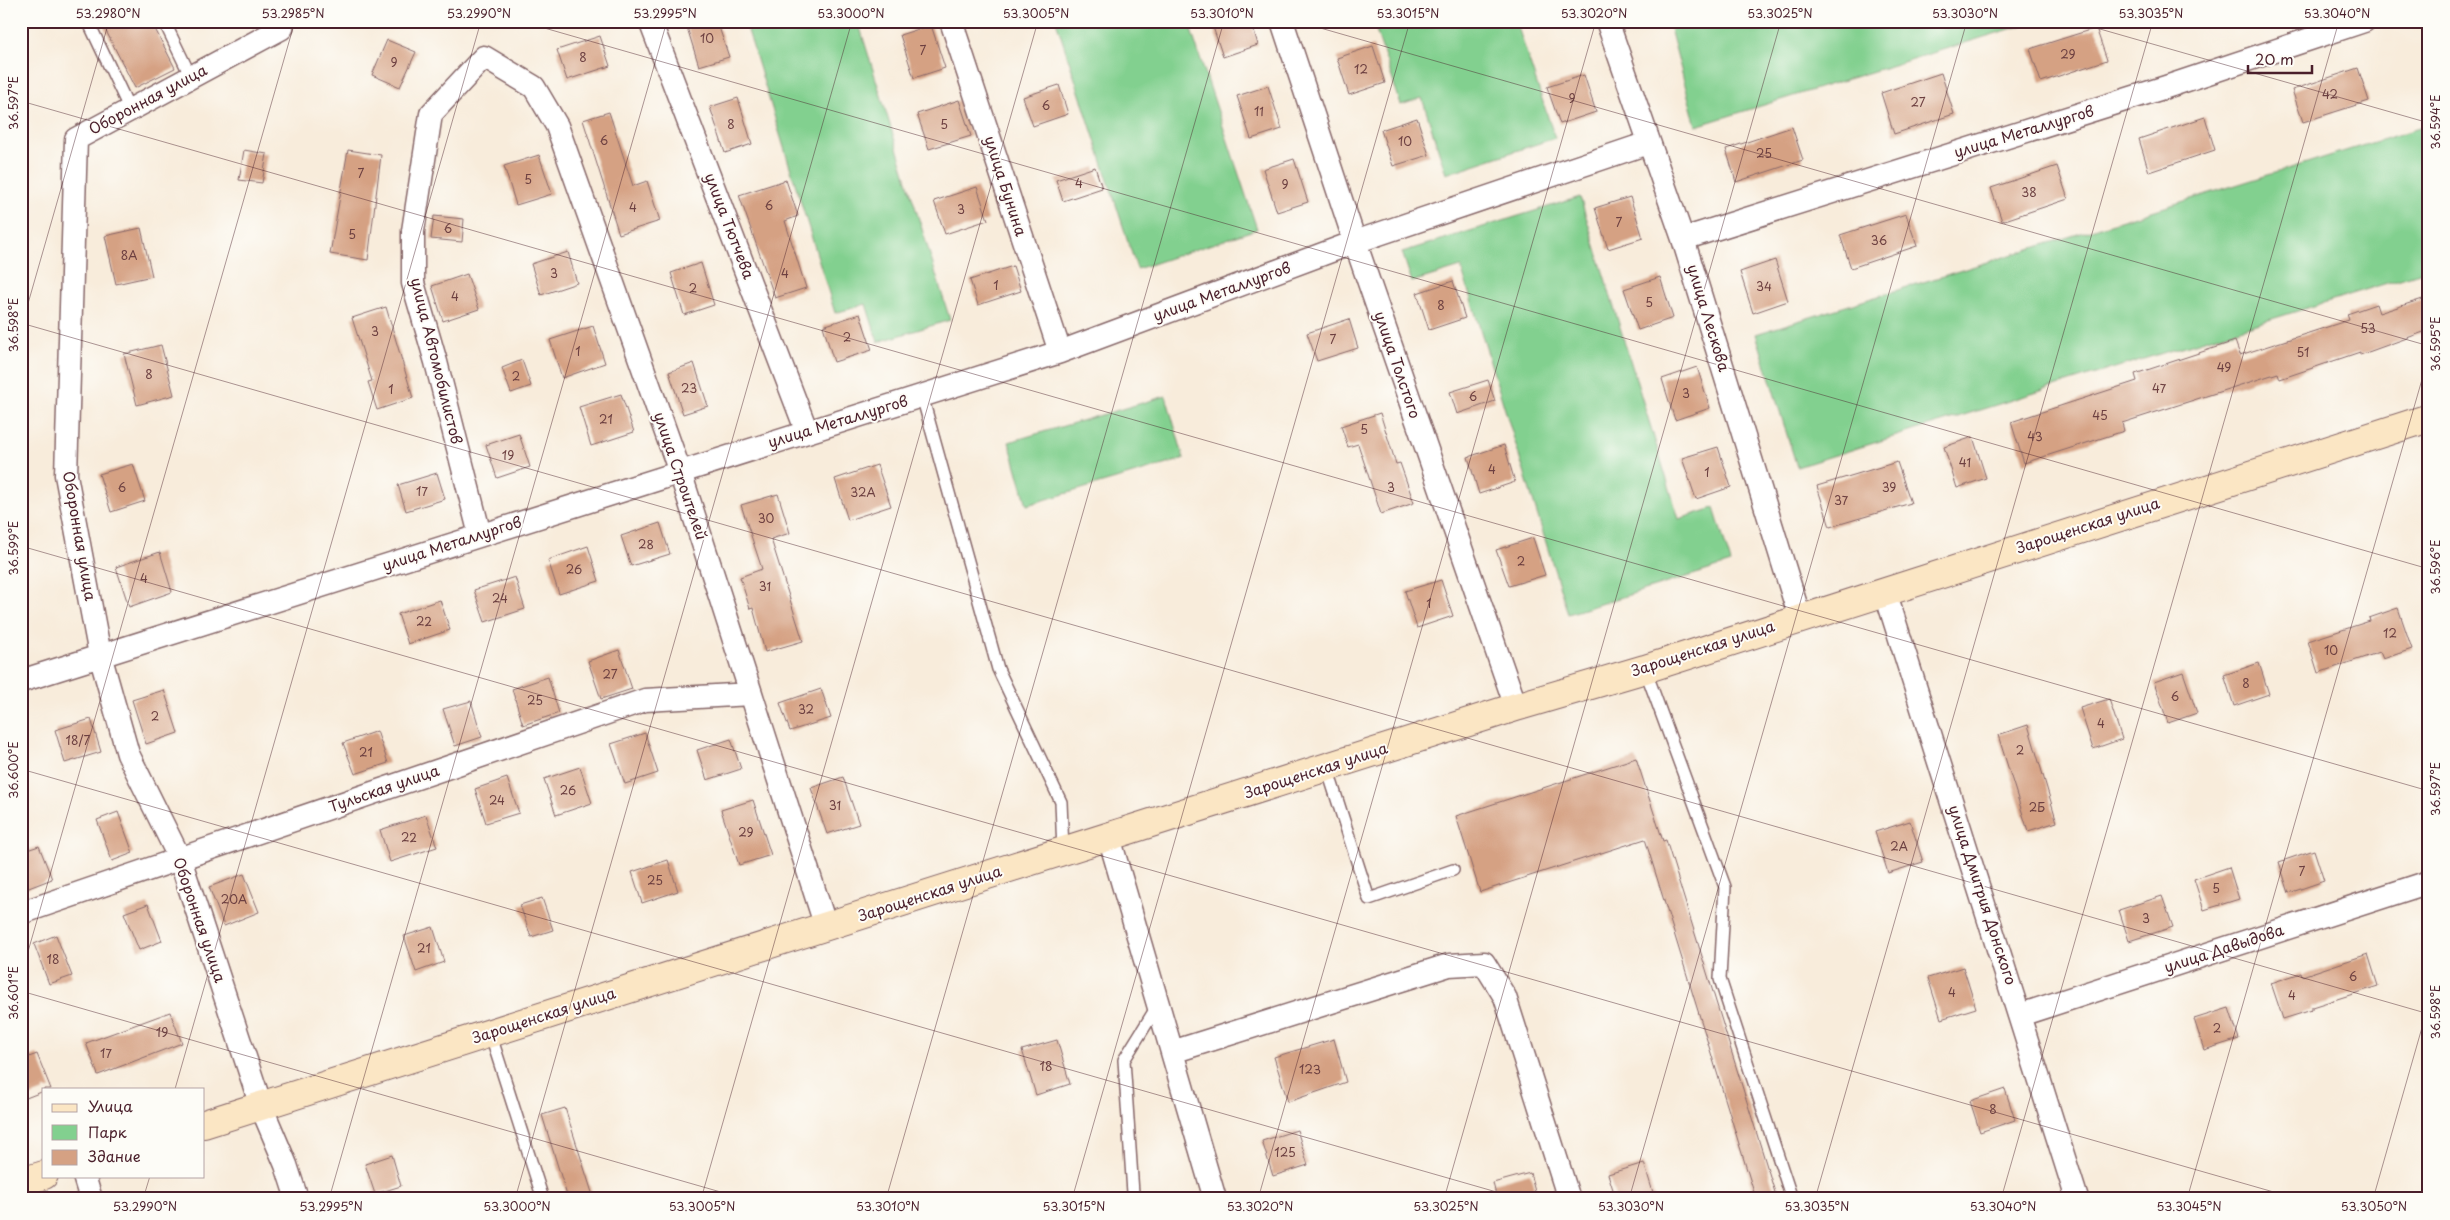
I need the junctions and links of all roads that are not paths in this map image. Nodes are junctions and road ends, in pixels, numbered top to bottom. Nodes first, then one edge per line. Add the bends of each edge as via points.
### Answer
1 (88, 21) edge
2 (164, 21) edge
3 (650, 21) edge
4 (951, 21) edge
5 (1282, 21) edge
6 (1607, 21) edge
7 (2364, 21) edge
8 (281, 24) edge
9 (484, 58) joint
10 (191, 77) junction
11 (130, 110) junction
12 (1648, 143) junction
13 (1683, 239) junction
14 (1355, 242) junction
15 (1060, 352) junction
16 (922, 396) junction
17 (2429, 418) edge
18 (807, 432) junction
19 (680, 472) junction
20 (480, 535) junction
21 (1885, 591) junction
22 (1800, 618) junction
23 (100, 655) junction
24 (1645, 669) junction
25 (21, 681) edge
26 (752, 694) junction
27 (1516, 707) junction
28 (1327, 768) junction
29 (1108, 837) junction
30 (1063, 851) junction
31 (180, 859) junction
32 (1453, 870) dead end
33 (2429, 882) edge
34 (21, 913) edge
35 (826, 927) junction
36 (1158, 1005) junction
37 (2020, 1015) junction
38 (490, 1034) junction
39 (1172, 1052) junction
40 (261, 1106) junction
41 (205, 1124) edge
42 (42, 1176) edge
43 (85, 1178) edge
44 (21, 1182) edge
45 (91, 1199) edge
46 (297, 1199) edge
47 (543, 1199) edge
48 (1131, 1199) edge
49 (1215, 1199) edge
50 (1569, 1199) edge
51 (1792, 1199) edge
52 (2077, 1199) edge

1 - 11 lane
2 - 10 lane
3 - 18 street, улица Тютчева
4 - 15 street, улица Бунина
5 - 14 street, улица Толстого
6 - 12 street, улица Лескова
7 - 13 street, улица Металлургов
8 - 10 street, Оборонная улица
9 - 19 street, улица Строителей via 534,87 557,126
9 - 20 street, улица Автомобилистов via 431,114 413,231 413,283
10 - 11 street, Оборонная улица
11 - 23 street, Оборонная улица via 76,139 66,476
12 - 13 street, улица Лескова
12 - 14 street, улица Металлургов
13 - 22 street, улица Лескова
14 - 15 street, улица Металлургов
14 - 27 street, улица Толстого
15 - 16 street, улица Металлургов
16 - 18 street, улица Металлургов
16 - 30 lane via 998,669 1061,802
17 - 21 street, Зарощенская улица
18 - 19 street, улица Металлургов
19 - 20 street, улица Металлургов
19 - 26 street, улица Строителей
20 - 23 street, улица Металлургов
21 - 22 street, Зарощенская улица
21 - 37 street, улица Дмитрия Донского
22 - 24 street, Зарощенская улица
23 - 25 street, улица Металлургов
23 - 31 street, Оборонная улица via 128,754
24 - 27 street, Зарощенская улица
24 - 51 lane via 1725,887 1720,979
26 - 31 street, Тульская улица via 645,700
26 - 35 street, улица Строителей
27 - 28 street, Зарощенская улица
28 - 29 street, Зарощенская улица
28 - 32 lane via 1369,899
29 - 30 street, Зарощенская улица
29 - 36 street
30 - 35 street, Зарощенская улица
31 - 34 street, Тульская улица
31 - 40 street, Оборонная улица
33 - 37 street, улица Давыдова
35 - 38 street, Зарощенская улица
36 - 39 street
36 - 48 lane via 1124,1060
37 - 52 street, улица Дмитрия Донского
38 - 40 street, Зарощенская улица
38 - 47 lane
39 - 49 street
39 - 50 street via 1449,965 1484,963 1505,997
40 - 41 street, Зарощенская улица
40 - 46 street, Оборонная улица
42 - 44 street
43 - 45 street

